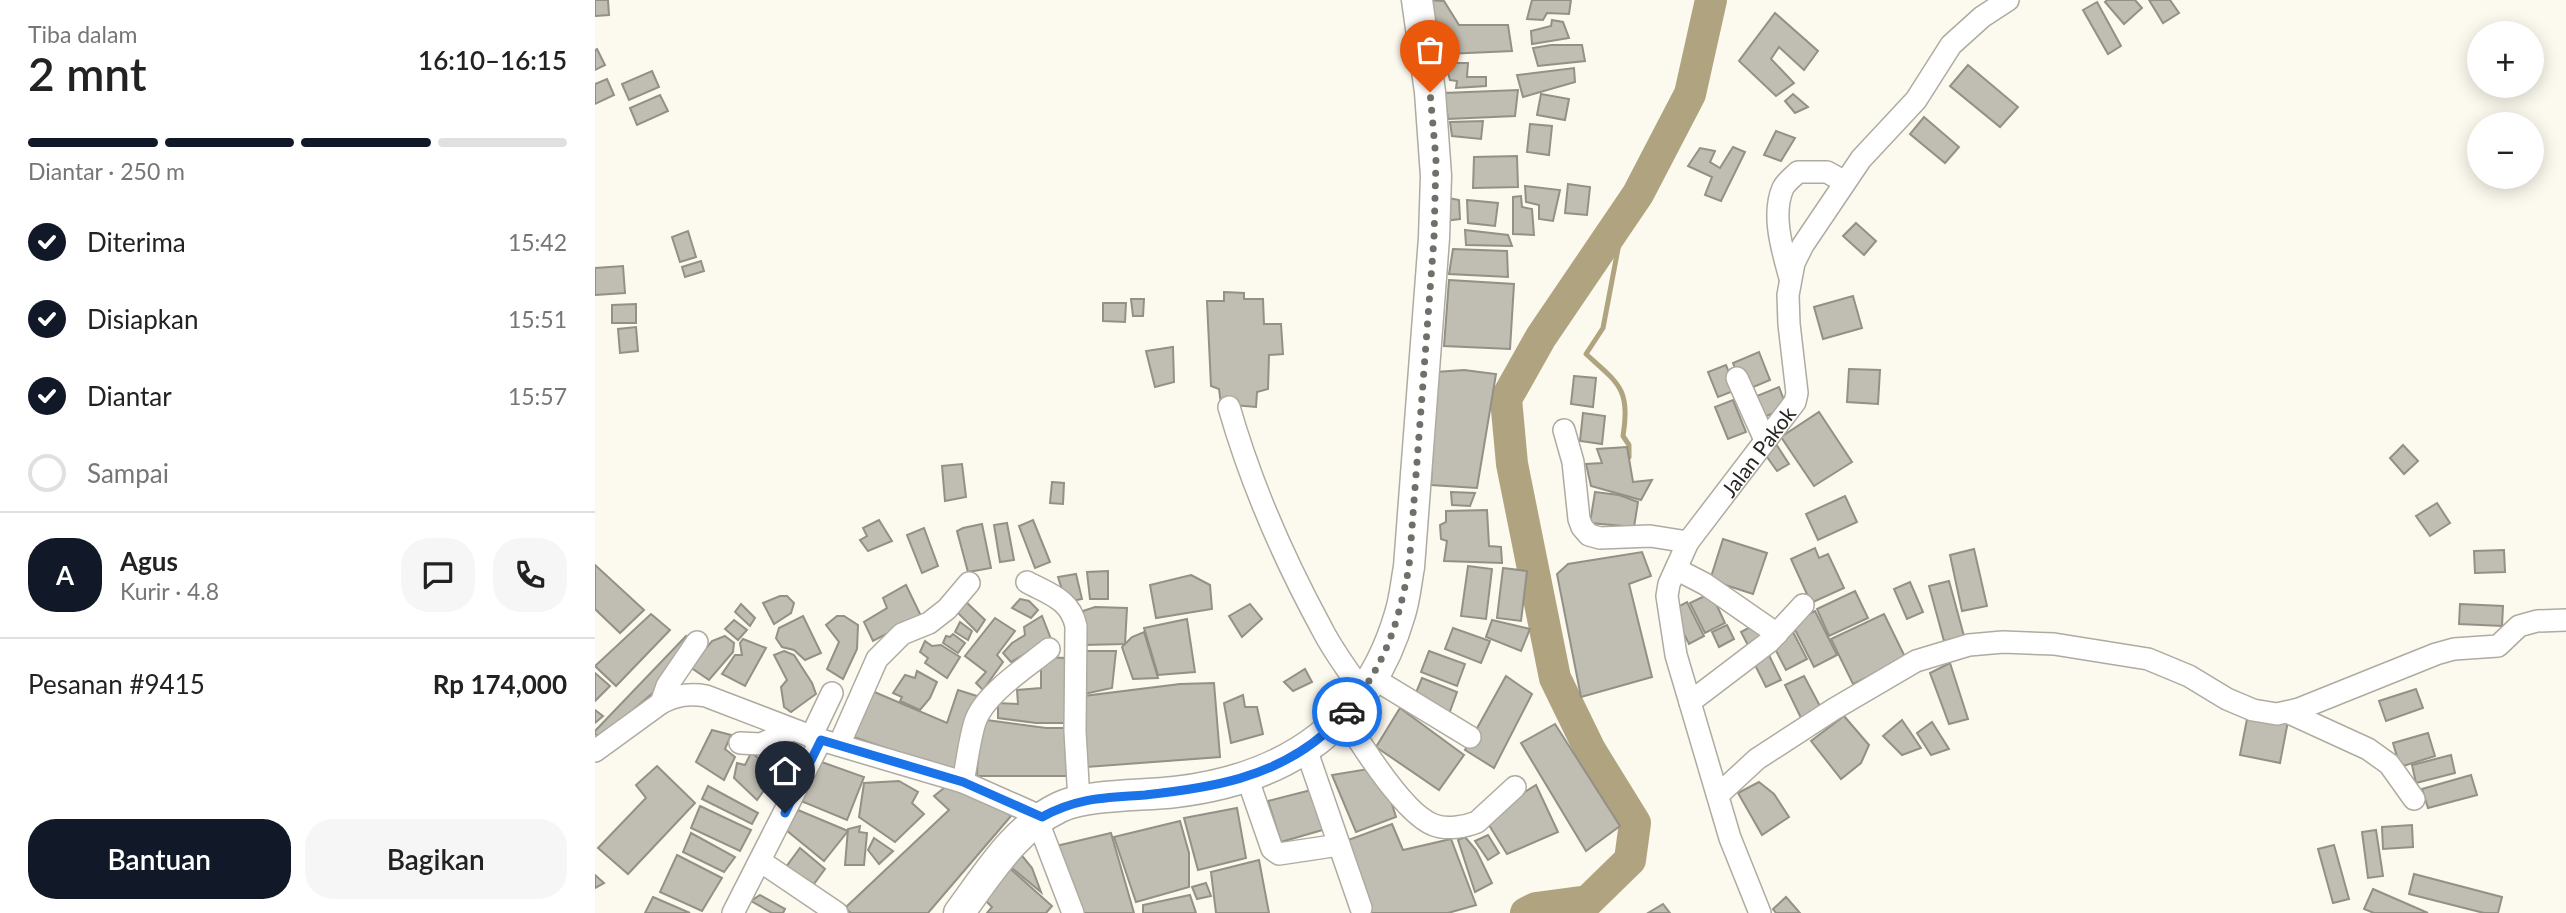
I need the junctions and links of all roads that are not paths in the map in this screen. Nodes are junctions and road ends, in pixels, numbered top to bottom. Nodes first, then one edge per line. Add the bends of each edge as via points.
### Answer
1 (1417, 0) edge
2 (2008, 0) edge
3 (1845, 182) junction
4 (1790, 278) junction
5 (1737, 378) dead end
6 (1229, 407) dead end
7 (1564, 430) dead end
8 (1759, 447) junction
9 (1693, 536) junction
10 (1676, 569) junction
11 (1027, 582) dead end
12 (969, 583) dead end
13 (1803, 606) dead end
14 (2566, 620) edge
15 (1777, 634) junction
16 (697, 642) dead end
17 (1049, 649) dead end
18 (1368, 685) junction
19 (832, 693) dead end
20 (1690, 702) junction
21 (661, 703) junction
22 (2287, 712) junction
23 (1344, 717) junction
24 (1470, 737) dead end
25 (816, 738) junction
26 (740, 743) dead end
27 (1306, 749) junction
28 (595, 751) edge
29 (1247, 777) junction
30 (963, 782) junction
31 (1515, 787) dead end
32 (1718, 795) junction
33 (2414, 799) dead end
34 (1079, 801) junction
35 (1040, 818) junction
36 (1339, 845) junction
37 (760, 861) junction
38 (1361, 908) dead end
39 (733, 913) edge
40 (837, 913) edge
41 (959, 913) edge
42 (1073, 913) edge
43 (1761, 913) edge

1 - 18 highway via 1436,159 1434,238 1409,567 1395,631
2 - 3 street, Jalan Pakok via 1951,45 1912,106
3 - 4 street, Jalan Pakok via 1810,232
3 - 4 street via 1827,172 1798,172 1784,186 1779,222
4 - 8 street, Jalan Pakok via 1789,324 1797,397
5 - 8 street
6 - 18 street via 1279,542 1323,632
7 - 9 street via 1573,462 1579,519 1588,535
8 - 9 street, Jalan Pakok
9 - 10 street, Jalan Pakok
10 - 15 street
10 - 20 street, Jalan Pakok via 1667,596 1676,655
11 - 34 street via 1066,603 1076,626
12 - 25 street via 947,609 902,634 877,659
13 - 15 street
14 - 22 street via 2526,624 2498,646 2437,654
15 - 20 street
16 - 21 street
17 - 30 street via 984,705 975,720
18 - 23 highway
18 - 24 street
19 - 25 street
20 - 32 street, Jalan Pakok
21 - 25 street via 686,694 706,696
21 - 28 street
22 - 32 street via 2253,709 2148,660 2054,644 1969,645 1916,661 1834,709 1757,759
22 - 33 street via 2368,749 2389,764
23 - 27 highway
23 - 31 street via 1370,761 1410,807 1433,825 1462,827 1477,822
25 - 26 street
25 - 30 street
25 - 37 street
27 - 29 highway
27 - 36 street
29 - 34 highway via 1176,792
29 - 36 street via 1272,849 1279,854
30 - 35 street
32 - 43 street, Jalan Pakok
34 - 35 highway
35 - 41 highway via 1010,846
35 - 42 street
36 - 38 street
37 - 39 street
37 - 40 street

